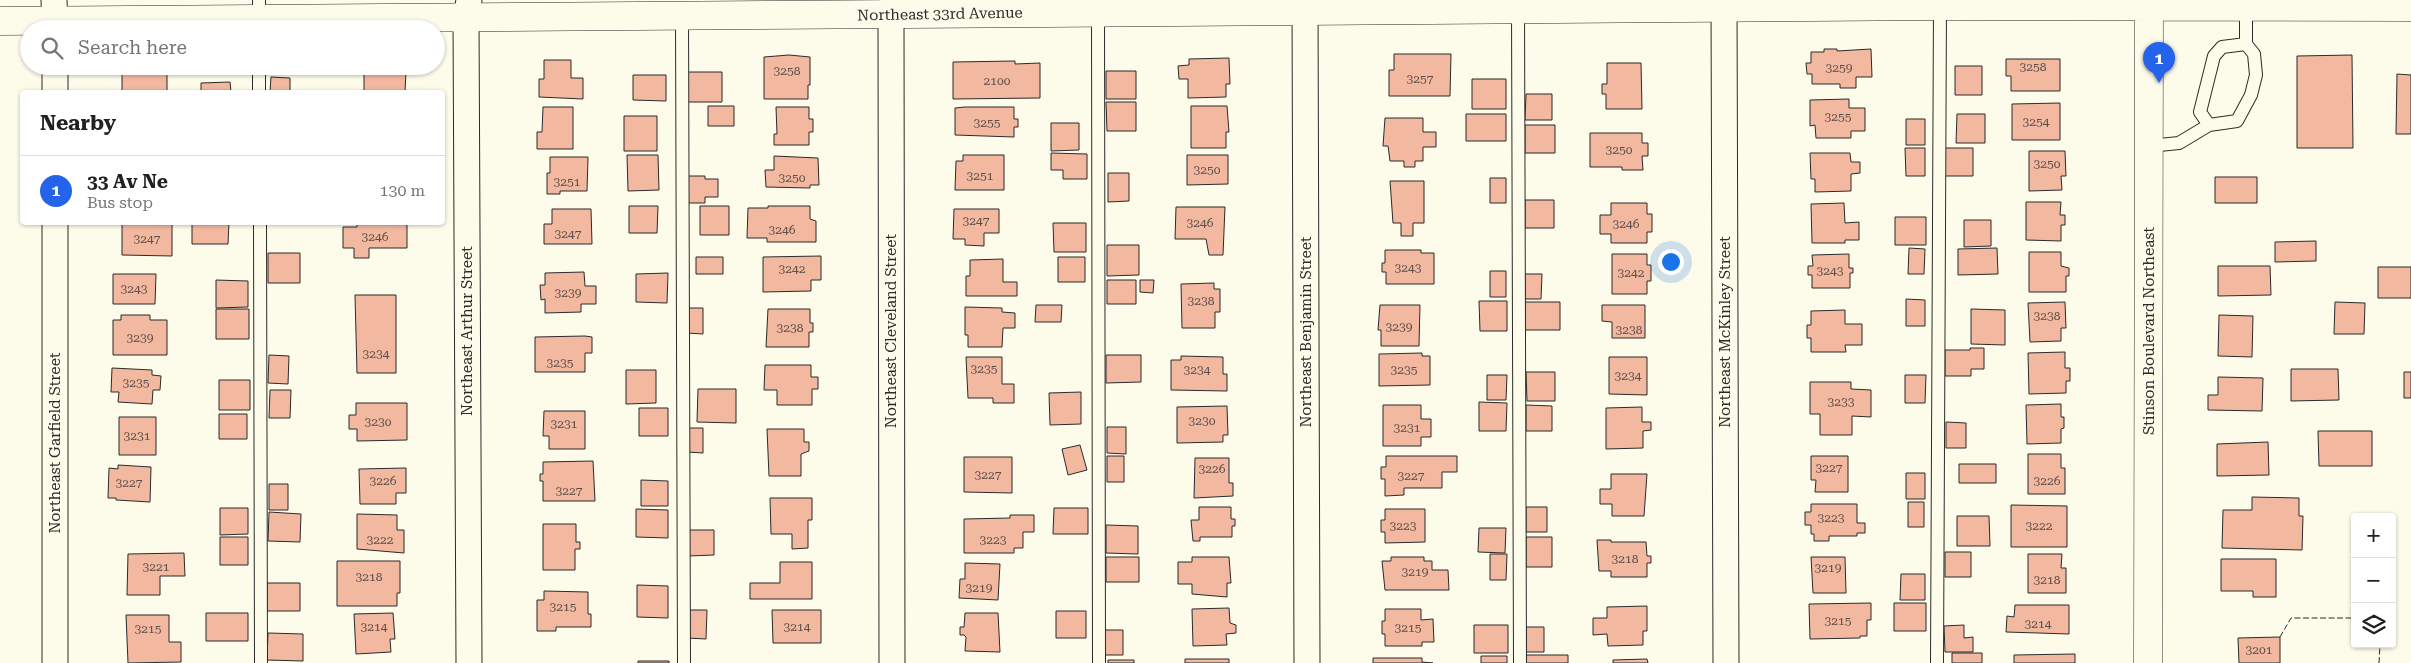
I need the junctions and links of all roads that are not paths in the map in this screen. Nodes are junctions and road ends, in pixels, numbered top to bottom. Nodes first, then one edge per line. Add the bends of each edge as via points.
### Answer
1 (2149, 2) edge
2 (1518, 4) edge
3 (1724, 4) edge
4 (1305, 5) edge
5 (1098, 6) edge
6 (1940, 6) junction
7 (2246, 6) junction
8 (893, 7) edge
9 (2411, 7) edge
10 (468, 9) edge
11 (259, 16) edge
12 (682, 16) junction
13 (55, 17) edge
14 (0, 21) edge
15 (2246, 44) junction
16 (55, 75) edge
17 (259, 75) edge
18 (55, 90) edge
19 (260, 90) edge
20 (2209, 125) junction
21 (2150, 146) junction
22 (55, 225) edge
23 (260, 225) edge
24 (55, 663) edge
25 (261, 663) edge
26 (468, 663) edge
27 (684, 663) edge
28 (892, 663) edge
29 (1099, 663) edge
30 (1307, 663) edge
31 (1520, 663) edge
32 (1726, 663) edge
33 (1937, 663) edge
34 (2148, 663) edge

1 - 6 street, Northeast 33rd Avenue
1 - 7 street, Northeast 33rd Avenue
1 - 21 street, Stinson Boulevard Northeast
2 - 3 street, Northeast 33rd Avenue
2 - 4 street, Northeast 33rd Avenue
2 - 31 lane
3 - 6 street, Northeast 33rd Avenue
3 - 32 street, Northeast McKinley Street
4 - 5 street, Northeast 33rd Avenue
4 - 30 street, Northeast Benjamin Street
5 - 8 street, Northeast 33rd Avenue
5 - 29 lane
6 - 33 lane
7 - 9 street, Northeast 33rd Avenue
7 - 15 lane
8 - 12 street, Northeast 33rd Avenue
8 - 28 street, Northeast Cleveland Street
10 - 11 street, Northeast 33rd Avenue
10 - 12 street, Northeast 33rd Avenue
10 - 26 street, Northeast Arthur Street
11 - 13 street, Northeast 33rd Avenue
12 - 27 lane
13 - 14 street, Northeast 33rd Avenue
15 - 20 lane via 2222,47 2214,56 2200,112
15 - 20 lane via 2254,54 2256,75 2250,95 2237,121
16 - 18 street
17 - 19 lane
20 - 21 lane via 2178,143
21 - 34 street, Stinson Boulevard Northeast
22 - 24 street, Northeast Garfield Street
23 - 25 lane

